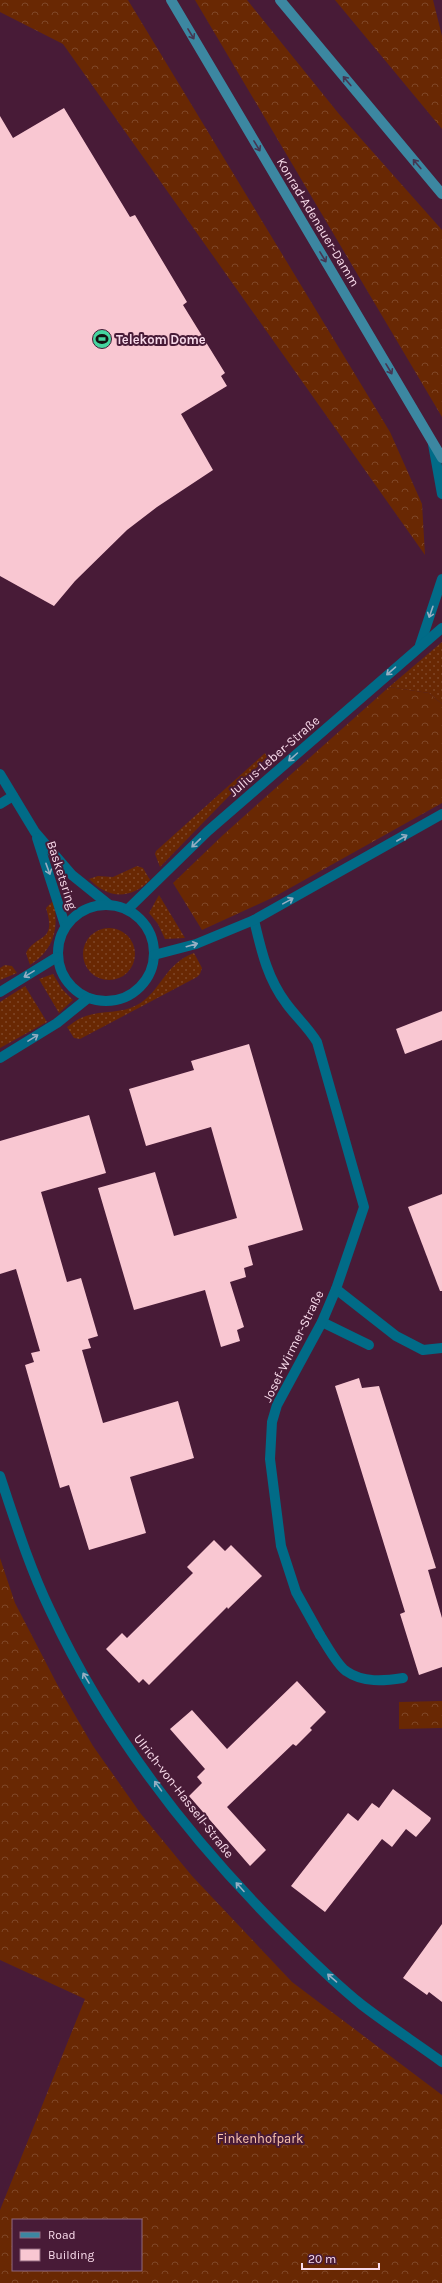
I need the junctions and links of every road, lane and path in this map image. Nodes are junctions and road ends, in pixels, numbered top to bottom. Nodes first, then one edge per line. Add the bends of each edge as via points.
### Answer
1 (171, 0) edge
2 (280, 0) edge
3 (442, 194) edge
4 (432, 442) junction
5 (442, 458) edge
6 (442, 494) edge
7 (442, 579) edge
8 (442, 628) edge
9 (420, 645) junction
10 (0, 774) edge
11 (13, 796) junction
12 (0, 804) edge
13 (442, 814) edge
14 (35, 832) junction
15 (108, 904) junction
16 (128, 909) junction
17 (254, 920) junction
18 (65, 925) junction
19 (154, 955) junction
20 (57, 957) junction
21 (0, 992) edge
22 (88, 998) junction
23 (0, 1058) edge
24 (336, 1290) junction
25 (322, 1322) junction
26 (369, 1345) dead end
27 (442, 1348) edge
28 (0, 1476) edge
29 (403, 1678) dead end
30 (442, 2062) edge

1 -> 4 main road, Konrad-Adenauer-Damm
3 -> 2 main road
4 - 5 main road, Konrad-Adenauer-Damm
4 - 6 street
7 -> 9 street
8 - 9 street, Julius-Leber-Straße
9 -> 16 street, Julius-Leber-Straße via 208,831
10 - 11 street, Basketsring
11 - 12 street
11 - 14 street, Basketsring
17 -> 13 street
14 - 15 street, Basketsring via 72,876
14 -> 18 street, Basketsring
15 - 16 street
15 - 18 street via 91,906
16 - 19 street via 147,928 153,941
19 -> 17 street via 196,944
17 - 24 street, Josef-Wirmer-Straße via 264,964 285,1003 308,1027 316,1042 364,1207
18 - 20 street via 58,940
19 - 22 street via 151,970 144,983 132,993 118,1000
20 -> 21 street
20 - 22 street via 60,970 67,982
23 -> 22 street via 57,1023
24 - 25 street, Josef-Wirmer-Straße
24 - 27 street via 396,1336 423,1350
25 - 26 street
25 - 29 street, Josef-Wirmer-Straße via 277,1405 272,1422 270,1460 281,1546 296,1592 320,1635 345,1670 369,1680
30 -> 28 street, Ulrich-von-Hassell-Straße via 362,2004 306,1956 222,1866 160,1790 116,1728 77,1664 49,1609 23,1546

